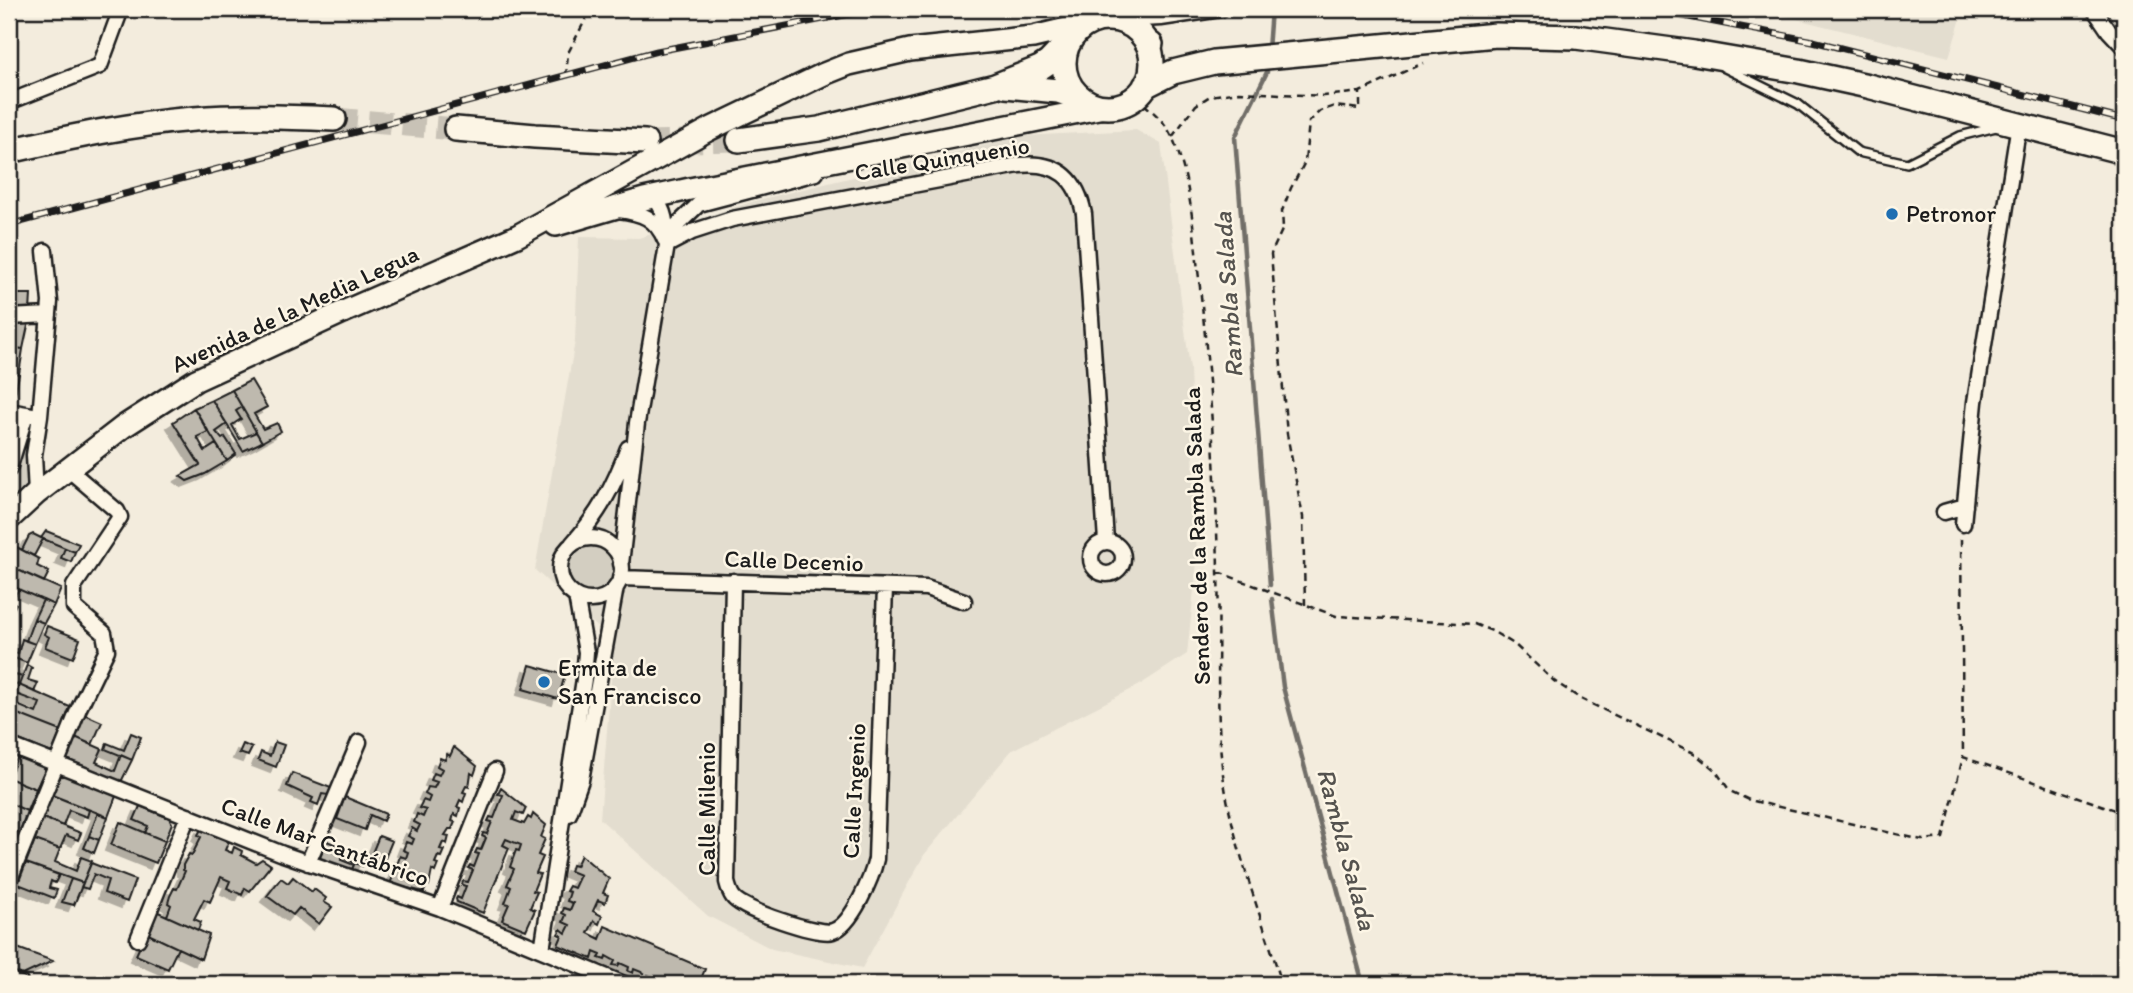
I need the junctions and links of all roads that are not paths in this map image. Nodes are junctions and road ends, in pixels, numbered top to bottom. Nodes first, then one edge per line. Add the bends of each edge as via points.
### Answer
1 (121, 9) edge
2 (1221, 9) edge
3 (2094, 9) edge
4 (1161, 18) junction
5 (1119, 20) junction
6 (1088, 24) junction
7 (1070, 40) junction
8 (1148, 42) junction
9 (2124, 47) edge
10 (1694, 53) junction
11 (1214, 62) junction
12 (995, 86) junction
13 (1141, 92) junction
14 (1082, 99) junction
15 (9, 102) edge
16 (1104, 107) junction
17 (334, 119) tunnel mouth
18 (2018, 124) junction
19 (456, 129) tunnel mouth
20 (738, 140) tunnel mouth
21 (9, 151) edge
22 (2124, 152) edge
23 (645, 153) junction
24 (879, 153) junction
25 (654, 197) junction
26 (612, 209) junction
27 (517, 236) junction
28 (667, 244) junction
29 (45, 251) dead end
30 (49, 315) junction
31 (9, 317) edge
32 (9, 411) edge
33 (33, 415) junction
34 (637, 423) junction
35 (68, 468) junction
36 (9, 469) edge
37 (36, 494) junction
38 (1965, 506) junction
39 (1944, 512) dead end
40 (9, 519) edge
41 (1963, 524) road end
42 (1106, 541) dead end
43 (572, 545) junction
44 (619, 576) junction
45 (733, 581) junction
46 (886, 587) junction
47 (576, 596) junction
48 (964, 601) dead end
49 (359, 742) dead end
50 (9, 745) edge
51 (57, 764) junction
52 (495, 771) dead end
53 (188, 816) junction
54 (560, 838) junction
55 (308, 863) junction
56 (9, 881) edge
57 (440, 908) junction
58 (783, 920) joint
59 (138, 939) dead end
60 (542, 950) junction
61 (9, 980) edge
62 (21, 984) edge
63 (624, 984) edge

1 - 15 street via 100,66
2 - 4 street
3 - 9 street
4 - 5 street
4 - 8 street
5 - 6 highway
5 - 8 highway
6 - 7 highway
6 - 23 main road via 1033,37 910,50 849,64 710,129
7 - 12 highway via 1040,68
7 - 14 highway via 1064,72
8 - 11 highway via 1181,57
8 - 13 highway via 1152,62
10 - 11 highway via 1525,34
10 - 18 highway via 1868,86
10 - 18 lane via 1798,104 1858,152 1907,163 1960,136
11 - 13 highway via 1173,72
12 - 14 highway via 1046,89
12 - 20 highway via 819,128
13 - 16 highway via 1124,104
14 - 16 highway
16 - 24 main road
17 - 21 highway via 240,117 158,122
18 - 22 highway
18 - 38 street via 1975,402
19 - 23 highway
23 - 25 main road via 643,185
23 - 27 main road
24 - 25 main road
24 - 28 street via 699,204 686,213
25 - 26 main road
25 - 28 street via 666,221
26 - 27 main road
26 - 28 street via 647,216 660,226
27 - 35 main road, Avenida de la Media Legua via 196,380
28 - 34 street
28 - 42 street, Calle Quinquenio via 732,219 1019,165 1033,163 1062,172 1081,198 1084,214
29 - 30 street
30 - 31 street
30 - 33 street
32 - 33 street
33 - 36 street
33 - 37 street
34 - 43 street via 610,493
34 - 44 street
35 - 37 main road, Avenida de la Media Legua
35 - 51 street via 120,517 74,586 74,607 104,633 107,650
37 - 40 main road, Avenida de la Media Legua
38 - 39 street
38 - 41 street
43 - 44 street via 591,538 602,540 618,554
43 - 47 street via 560,573
44 - 45 street, Calle Decenio
44 - 47 street via 604,597
44 - 54 street via 581,780
45 - 46 street, Calle Decenio
45 - 58 street, Calle Milenio via 727,882 733,898
46 - 48 street, Calle Decenio via 926,588
46 - 58 street, Calle Ingenio via 872,876 845,924 832,932
47 - 54 street via 586,652
49 - 55 street
50 - 51 street, Calle Mar Cantábrico
51 - 53 street, Calle Mar Cantábrico
51 - 56 street
52 - 57 street
53 - 55 street, Calle Mar Cantábrico
53 - 59 street
54 - 60 street
55 - 57 street, Calle Mar Cantábrico
57 - 60 street, Calle Mar Cantábrico
60 - 63 street, Calle Mar Cantábrico
61 - 62 street

